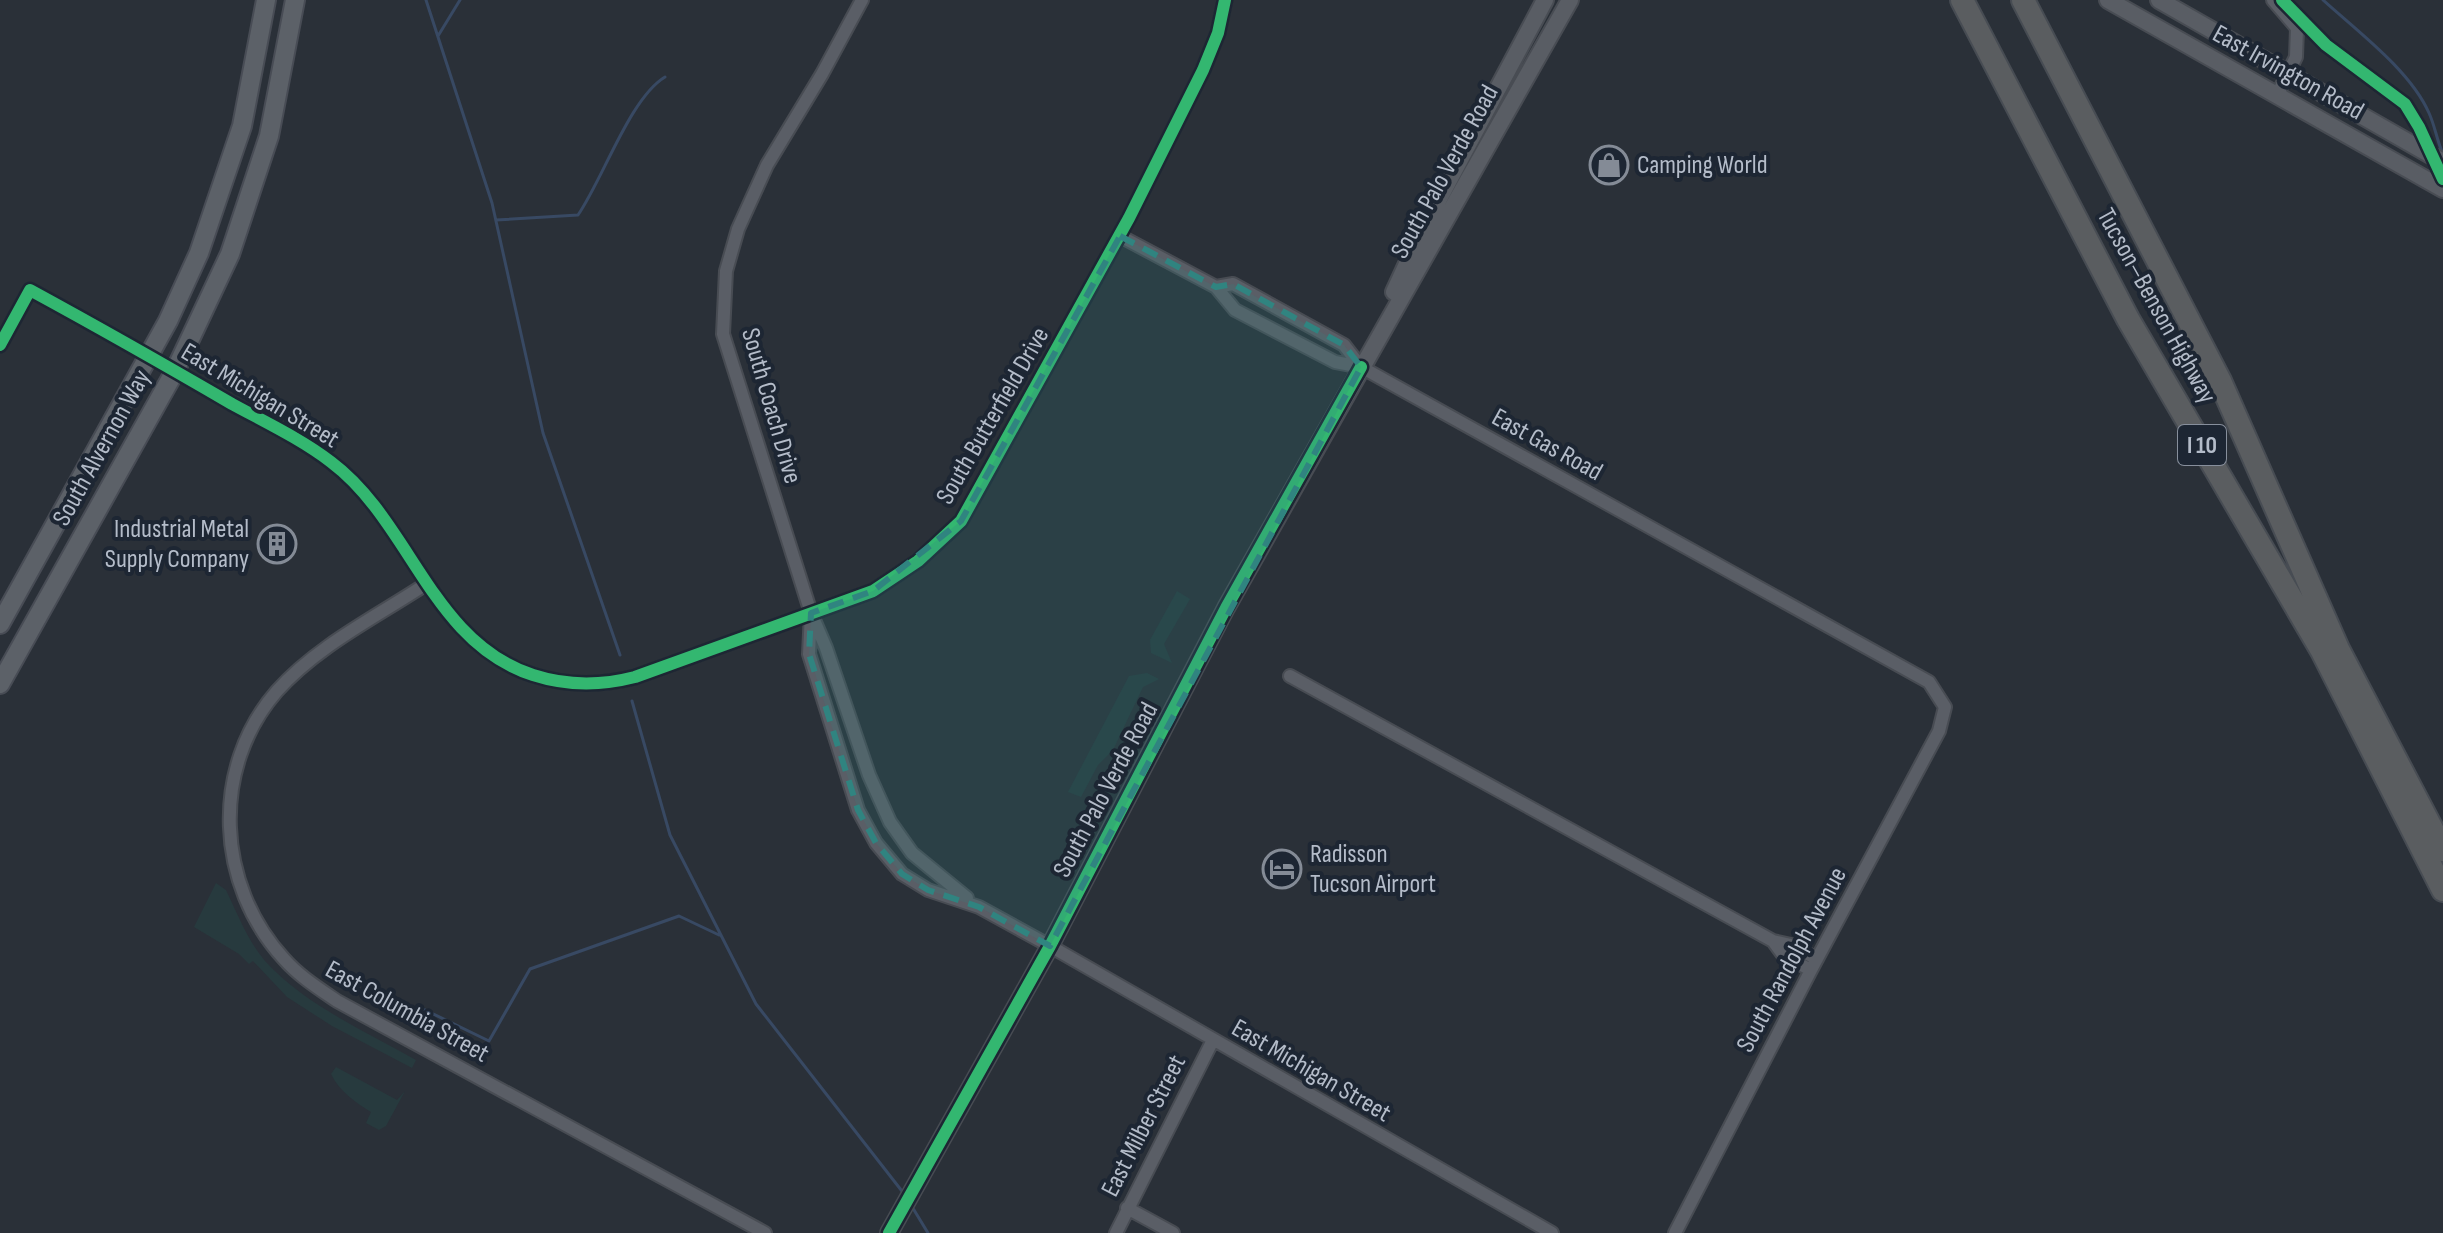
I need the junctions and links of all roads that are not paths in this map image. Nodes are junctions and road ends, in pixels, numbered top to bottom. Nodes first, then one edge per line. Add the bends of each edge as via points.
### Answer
1 (266, 0) edge
2 (295, 0) edge
3 (862, 0) edge
4 (1225, 0) edge
5 (1545, 0) edge
6 (1570, 0) edge
7 (1962, 0) edge
8 (2023, 0) edge
9 (2108, 0) edge
10 (2159, 0) edge
11 (2273, 0) edge
12 (2288, 72) junction
13 (1505, 75) junction
14 (2277, 95) junction
15 (2443, 162) edge
16 (1466, 183) junction
17 (2439, 187) edge
18 (1120, 236) junction
19 (1216, 287) junction
20 (0, 345) edge
21 (149, 356) junction
22 (1361, 367) junction
23 (175, 371) junction
24 (426, 584) junction
25 (811, 613) junction
26 (0, 624) edge
27 (1290, 676) dead end
28 (0, 684) edge
29 (1945, 707) joint
30 (896, 833) junction
31 (876, 843) junction
32 (2443, 850) edge
33 (2443, 890) edge
34 (979, 907) junction
35 (1050, 946) junction
36 (1814, 965) junction
37 (1213, 1040) junction
38 (1127, 1208) junction
39 (765, 1233) edge
40 (889, 1233) edge
41 (1116, 1233) edge
42 (1173, 1233) edge
43 (1552, 1233) edge
44 (1675, 1233) edge

1 - 21 main road, South Alvernon Way via 245,113 226,179 184,289
2 - 23 main road, South Alvernon Way via 278,98 257,176 230,254
3 - 25 street, South Coach Drive via 767,165 726,271 723,334
4 - 18 street, South Butterfield Drive via 1203,70
5 - 13 main road, South Palo Verde Road
6 - 16 main road, South Palo Verde Road
7 - 33 highway, Tucson–Benson Highway / I 10 via 2128,319 2322,651
8 - 32 highway, Tucson–Benson Highway / I 10 via 2220,381 2338,649
9 - 14 main road, East Irvington Road
10 - 12 main road, East Irvington Road
11 - 12 street via 2297,28 2296,57
12 - 14 street
12 - 15 main road, East Irvington Road
13 - 16 main road via 1495,113 1465,168
13 - 22 main road, South Palo Verde Road via 1424,227
14 - 17 main road, East Irvington Road
16 - 22 main road, South Palo Verde Road
18 - 19 street, East Gas Road
18 - 25 street, South Butterfield Drive via 961,521 918,561 873,591
19 - 22 street, East Gas Road via 1235,310 1335,362
19 - 22 street via 1233,284 1344,345
20 - 21 street, East Michigan Street via 30,290
21 - 23 street, East Michigan Street
21 - 26 main road, South Alvernon Way
22 - 29 street, East Gas Road via 1929,682
22 - 35 main road, South Palo Verde Road via 1226,608
23 - 24 street, East Michigan Street via 307,446 347,475 380,512
23 - 28 main road, South Alvernon Way
24 - 25 street, South Butterfield Drive via 454,621 491,654 527,673 566,683 635,677
24 - 39 street, East Columbia Street via 304,664 275,693 249,733 234,776 229,836 251,915 285,961 337,1001
25 - 30 street, South Coach Drive via 869,775
25 - 31 street, South Coach Drive via 809,654 858,810
27 - 36 street via 1773,941 1791,945
29 - 36 street, South Randolph Avenue via 1939,731
30 - 31 street
30 - 34 street, South Coach Drive via 912,853
31 - 34 street, South Coach Drive via 902,874 928,890
34 - 35 street, South Coach Drive
35 - 37 street, East Michigan Street
35 - 40 main road, South Palo Verde Road
36 - 44 street, South Randolph Avenue
37 - 38 street, East Milber Street
37 - 43 street, East Michigan Street
38 - 41 street, East Milber Street
38 - 42 street

